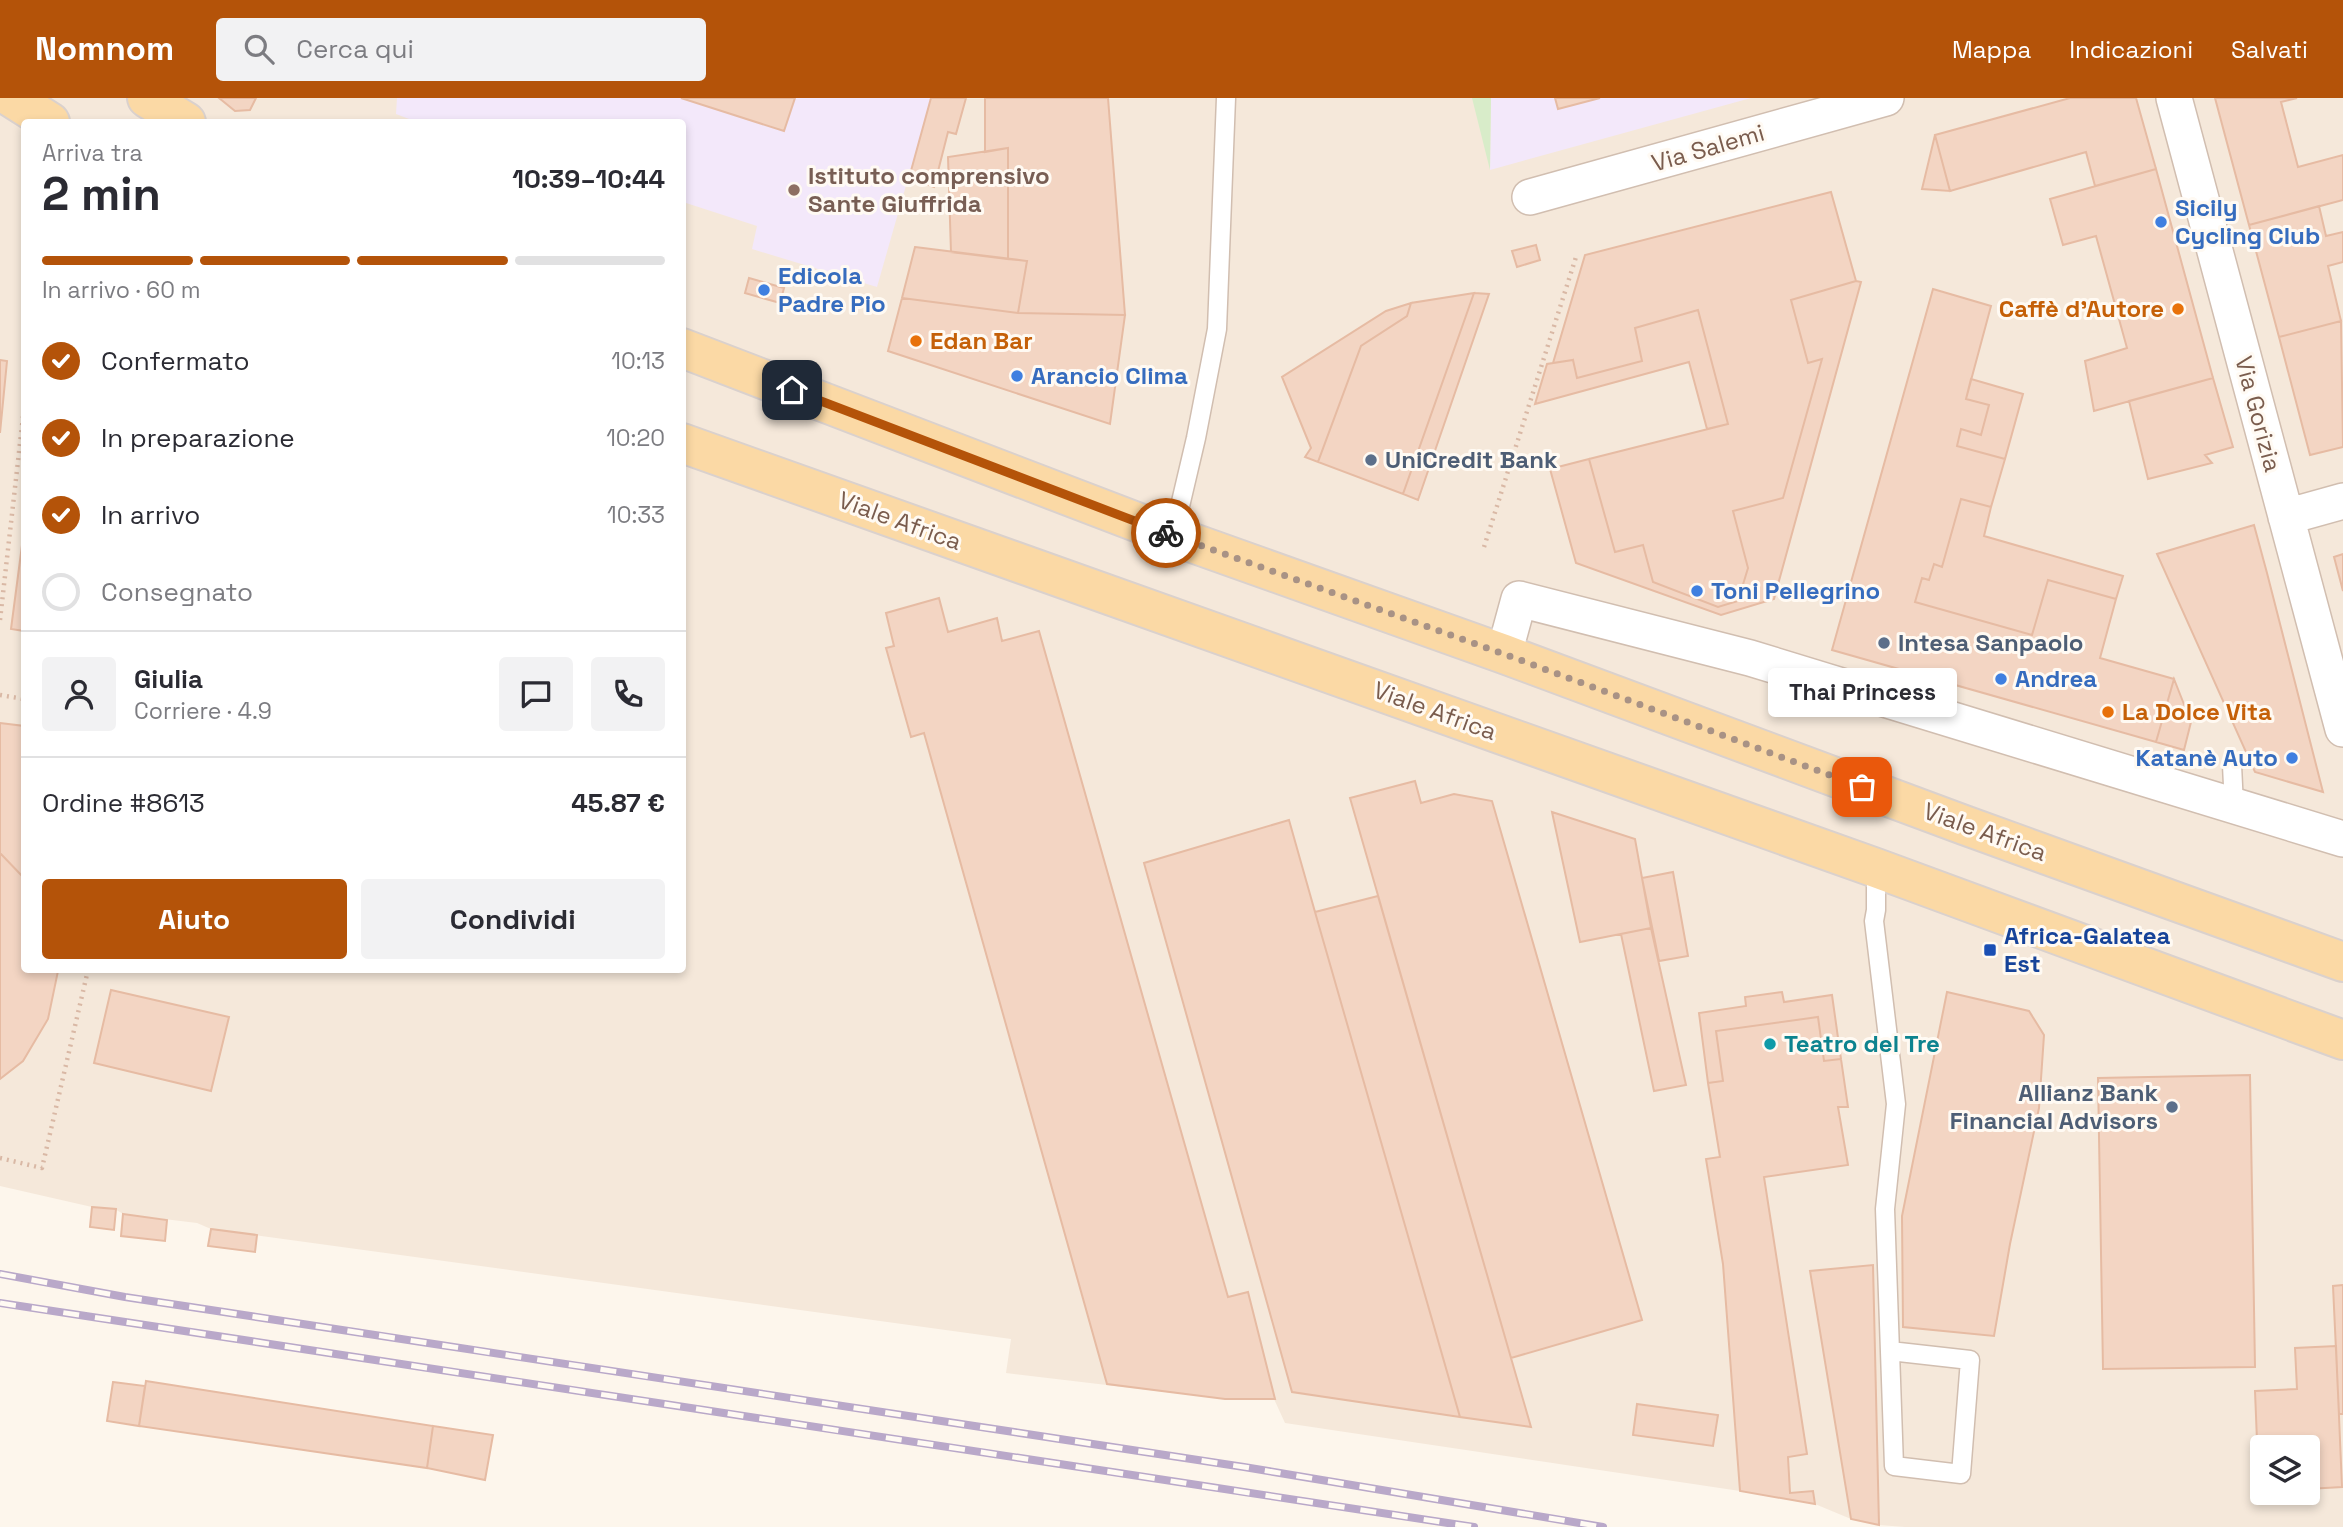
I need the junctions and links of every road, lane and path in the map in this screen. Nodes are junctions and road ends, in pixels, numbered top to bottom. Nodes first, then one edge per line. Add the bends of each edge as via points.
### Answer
1 (12, 98) edge
2 (1226, 98) edge
3 (1886, 98) edge
4 (2174, 98) edge
5 (45, 119) edge
6 (1531, 197) dead end
7 (1576, 257) dead end
8 (686, 350) edge
9 (21, 434) edge
10 (686, 444) edge
11 (2343, 501) edge
12 (2286, 517) junction
13 (1173, 536) junction
14 (1484, 547) dead end
15 (0, 620) edge
16 (1504, 654) junction
17 (0, 695) edge
18 (21, 698) edge
19 (2343, 729) edge
20 (2232, 765) dead end
21 (2234, 806) junction
22 (2343, 839) edge
23 (1876, 868) junction
24 (2343, 962) edge
25 (87, 973) edge
26 (2343, 1041) edge
27 (0, 1158) edge
28 (1890, 1351) junction

1 - 5 main road
2 - 13 lane via 1217,328
3 - 6 street, Via Salemi
4 - 12 street, Via Gorizia
7 - 14 path
8 - 13 main road, Viale Africa
9 - 15 path
10 - 23 main road, Viale Africa
11 - 12 street
12 - 19 street, Via Gorizia
13 - 16 main road, Viale Africa
16 - 21 street via 1520,599 1751,658
16 - 24 main road, Viale Africa
17 - 18 path
20 - 21 lane
21 - 22 street
23 - 26 main road, Viale Africa
23 - 28 lane via 1874,920 1896,1104 1885,1209
25 - 27 path via 42,1168
28 - 28 lane via 1894,1466 1961,1474 1970,1360

